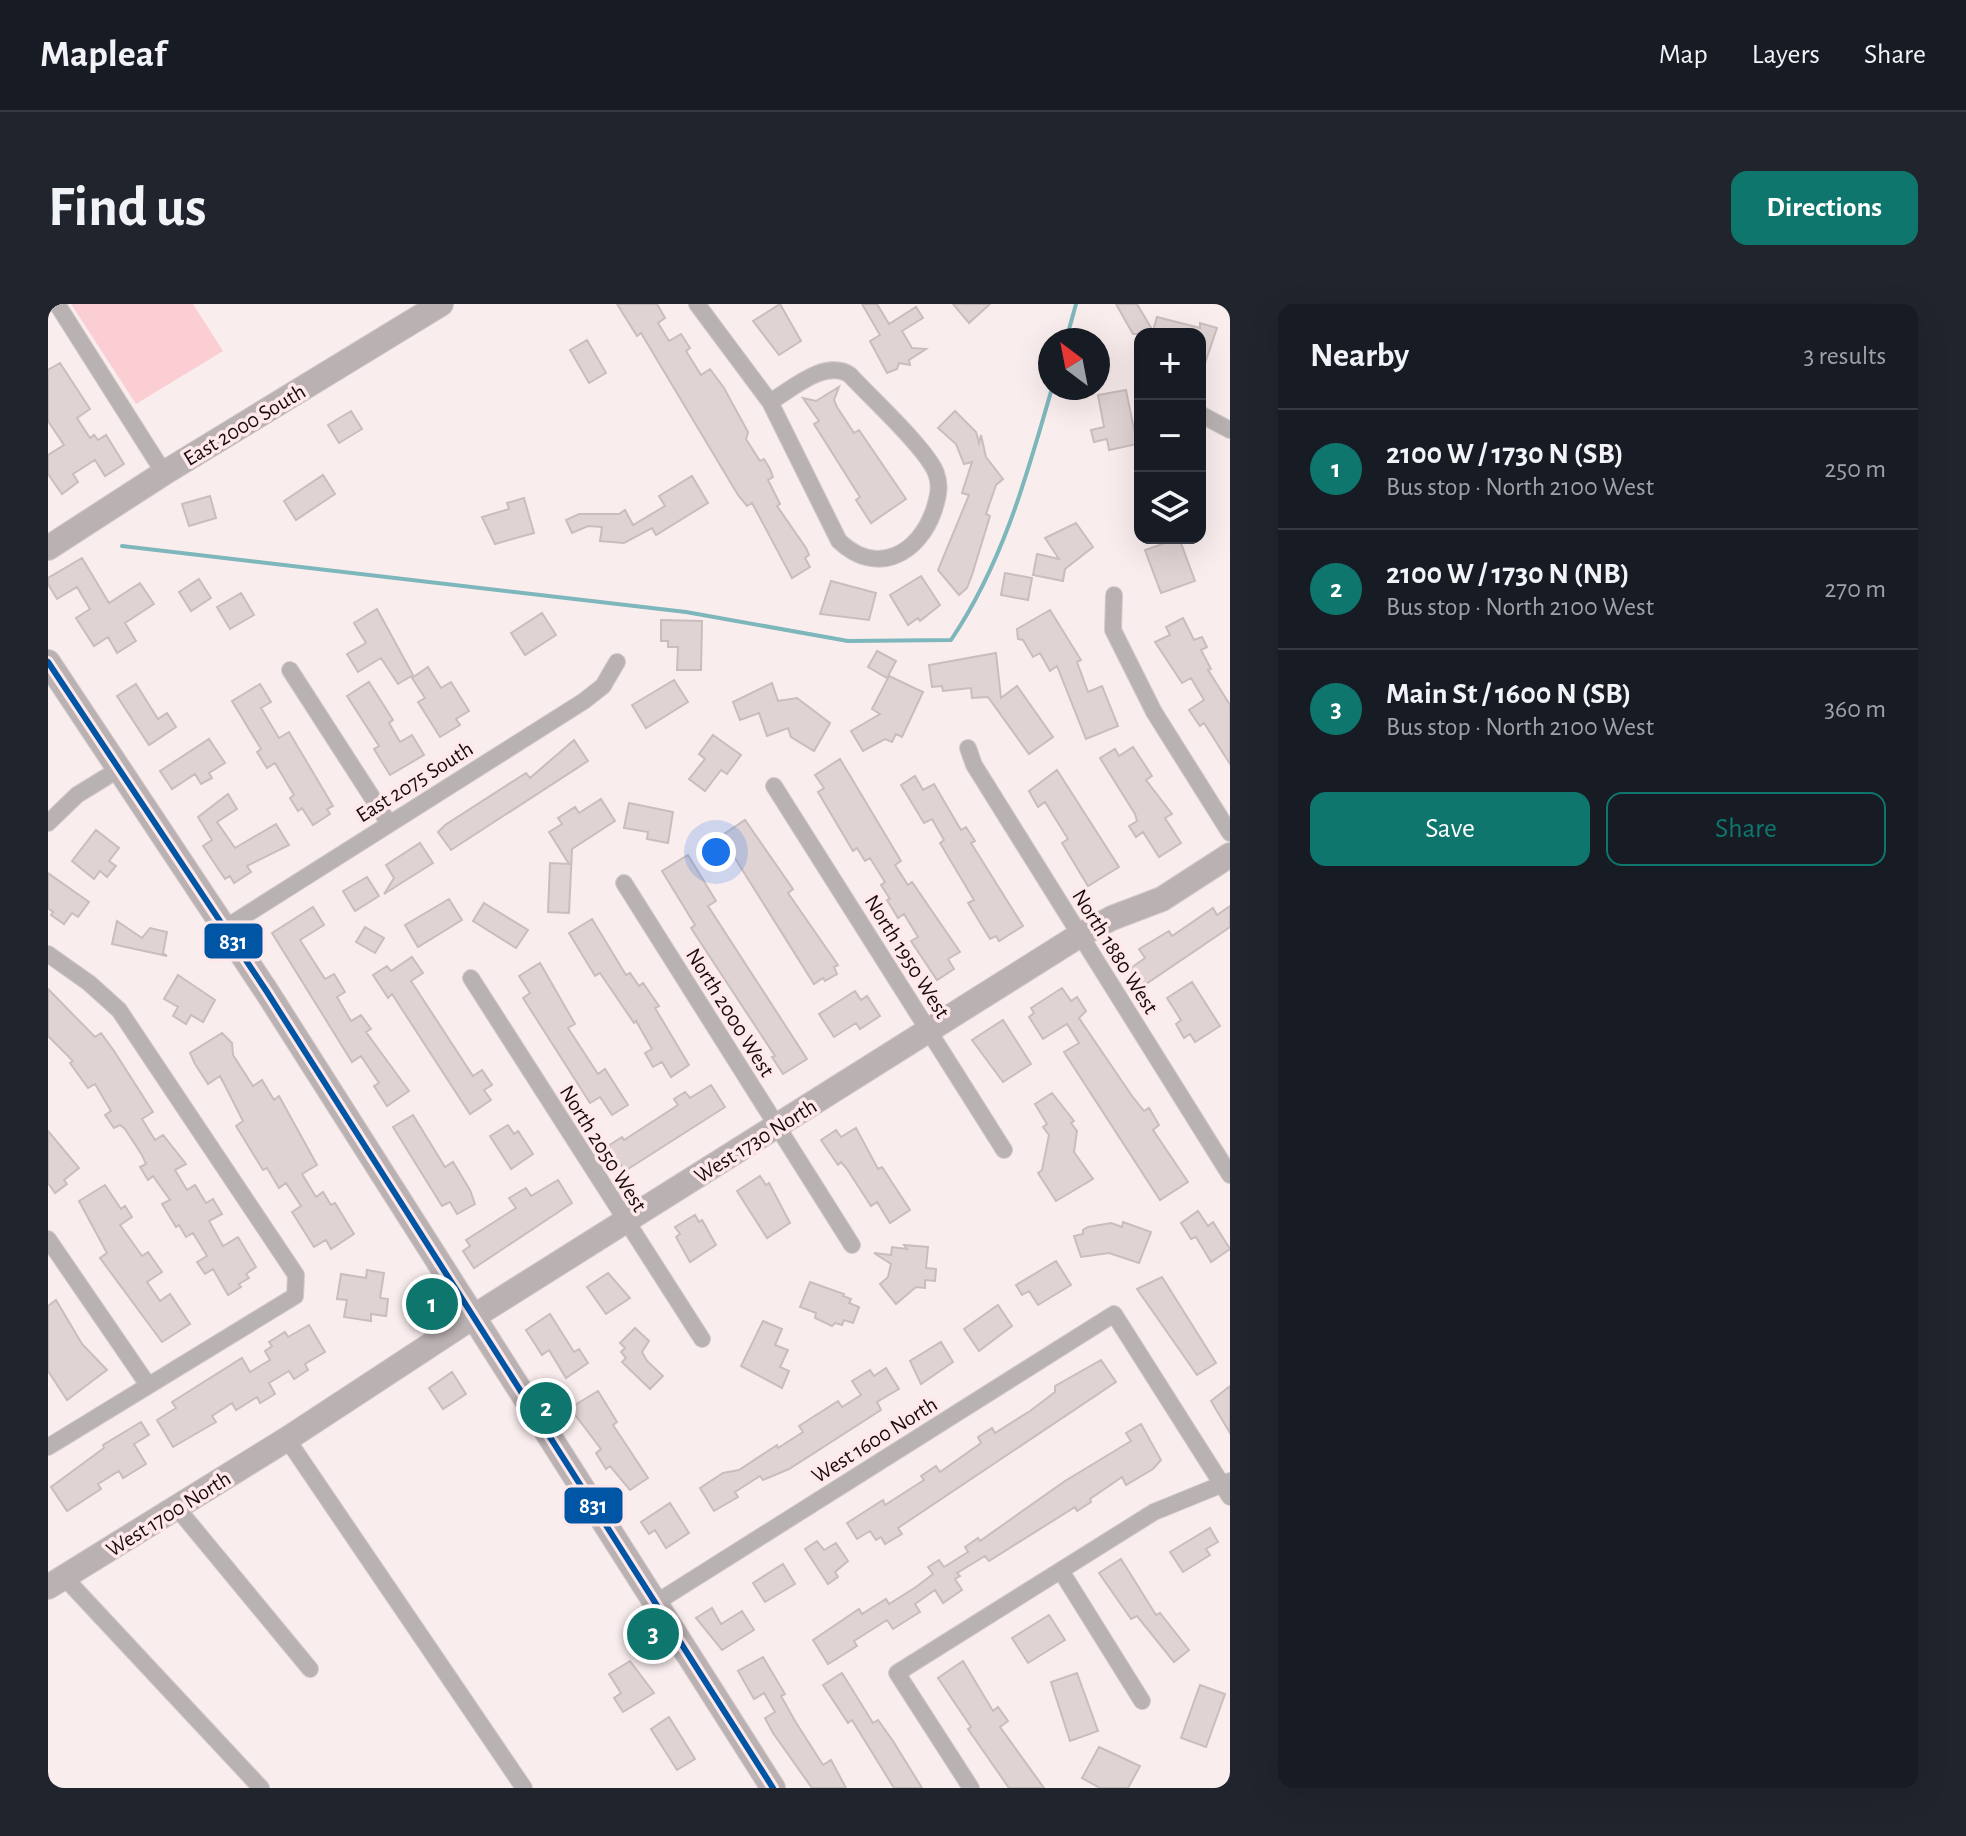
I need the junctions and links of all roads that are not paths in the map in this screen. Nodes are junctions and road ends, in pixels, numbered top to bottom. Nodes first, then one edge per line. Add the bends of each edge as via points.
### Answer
1 (57, 304) edge
2 (441, 304) edge
3 (697, 304) edge
4 (770, 402) junction
5 (1206, 417) edge
6 (1230, 430) edge
7 (164, 473) junction
8 (48, 548) edge
9 (1114, 595) dead end
10 (48, 662) edge
11 (617, 662) dead end
12 (290, 670) dead end
13 (968, 748) dead end
14 (116, 771) junction
15 (774, 786) dead end
16 (388, 822) junction
17 (48, 823) edge
18 (1230, 833) edge
19 (1230, 855) edge
20 (624, 883) dead end
21 (225, 928) junction
22 (1080, 935) junction
23 (48, 954) edge
24 (471, 978) dead end
25 (930, 1030) junction
26 (777, 1126) junction
27 (1004, 1150) dead end
28 (1230, 1175) edge
29 (625, 1222) junction
30 (48, 1239) edge
31 (852, 1245) dead end
32 (473, 1317) junction
33 (702, 1339) dead end
34 (148, 1385) junction
35 (287, 1439) junction
36 (48, 1447) edge
37 (1228, 1488) edge
38 (177, 1508) junction
39 (1061, 1571) junction
40 (56, 1582) edge
41 (657, 1602) junction
42 (310, 1669) dead end
43 (1142, 1701) dead end
44 (261, 1788) edge
45 (524, 1788) edge
46 (773, 1788) edge
47 (971, 1788) edge

1 - 7 street
2 - 7 street, East 2000 South
3 - 4 street
4 - 4 street via 839,541 867,557 912,549 937,498 935,471 850,375 822,371
5 - 6 street
7 - 8 street, East 2000 South
9 - 18 street via 1113,630 1154,712
10 - 14 street
11 - 16 street, East 2075 South via 603,686 584,701
12 - 16 street
13 - 22 street, North 1880 West
14 - 17 street via 77,795
14 - 21 street
15 - 25 street, North 1950 West
16 - 21 street, East 2075 South
19 - 22 street, West 1730 North via 1162,899
20 - 26 street, North 2000 West
21 - 32 street
22 - 25 street, West 1730 North
22 - 28 street, North 1880 West
23 - 34 street via 119,1010 296,1275 295,1296
24 - 29 street, North 2050 West
25 - 26 street, West 1730 North
25 - 27 street, North 1950 West
26 - 29 street, West 1730 North
26 - 31 street, North 2000 West
29 - 32 street, West 1730 North
29 - 33 street, North 2050 West
30 - 34 street
32 - 35 street, West 1730 North
32 - 41 street
34 - 36 street
35 - 38 street, West 1700 North
35 - 45 street
37 - 39 street via 1191,1494 1154,1512
37 - 41 street, West 1600 North via 1114,1314
38 - 40 street, West 1700 North
38 - 42 street
39 - 43 street
39 - 47 street via 897,1673
40 - 44 street
41 - 46 street

